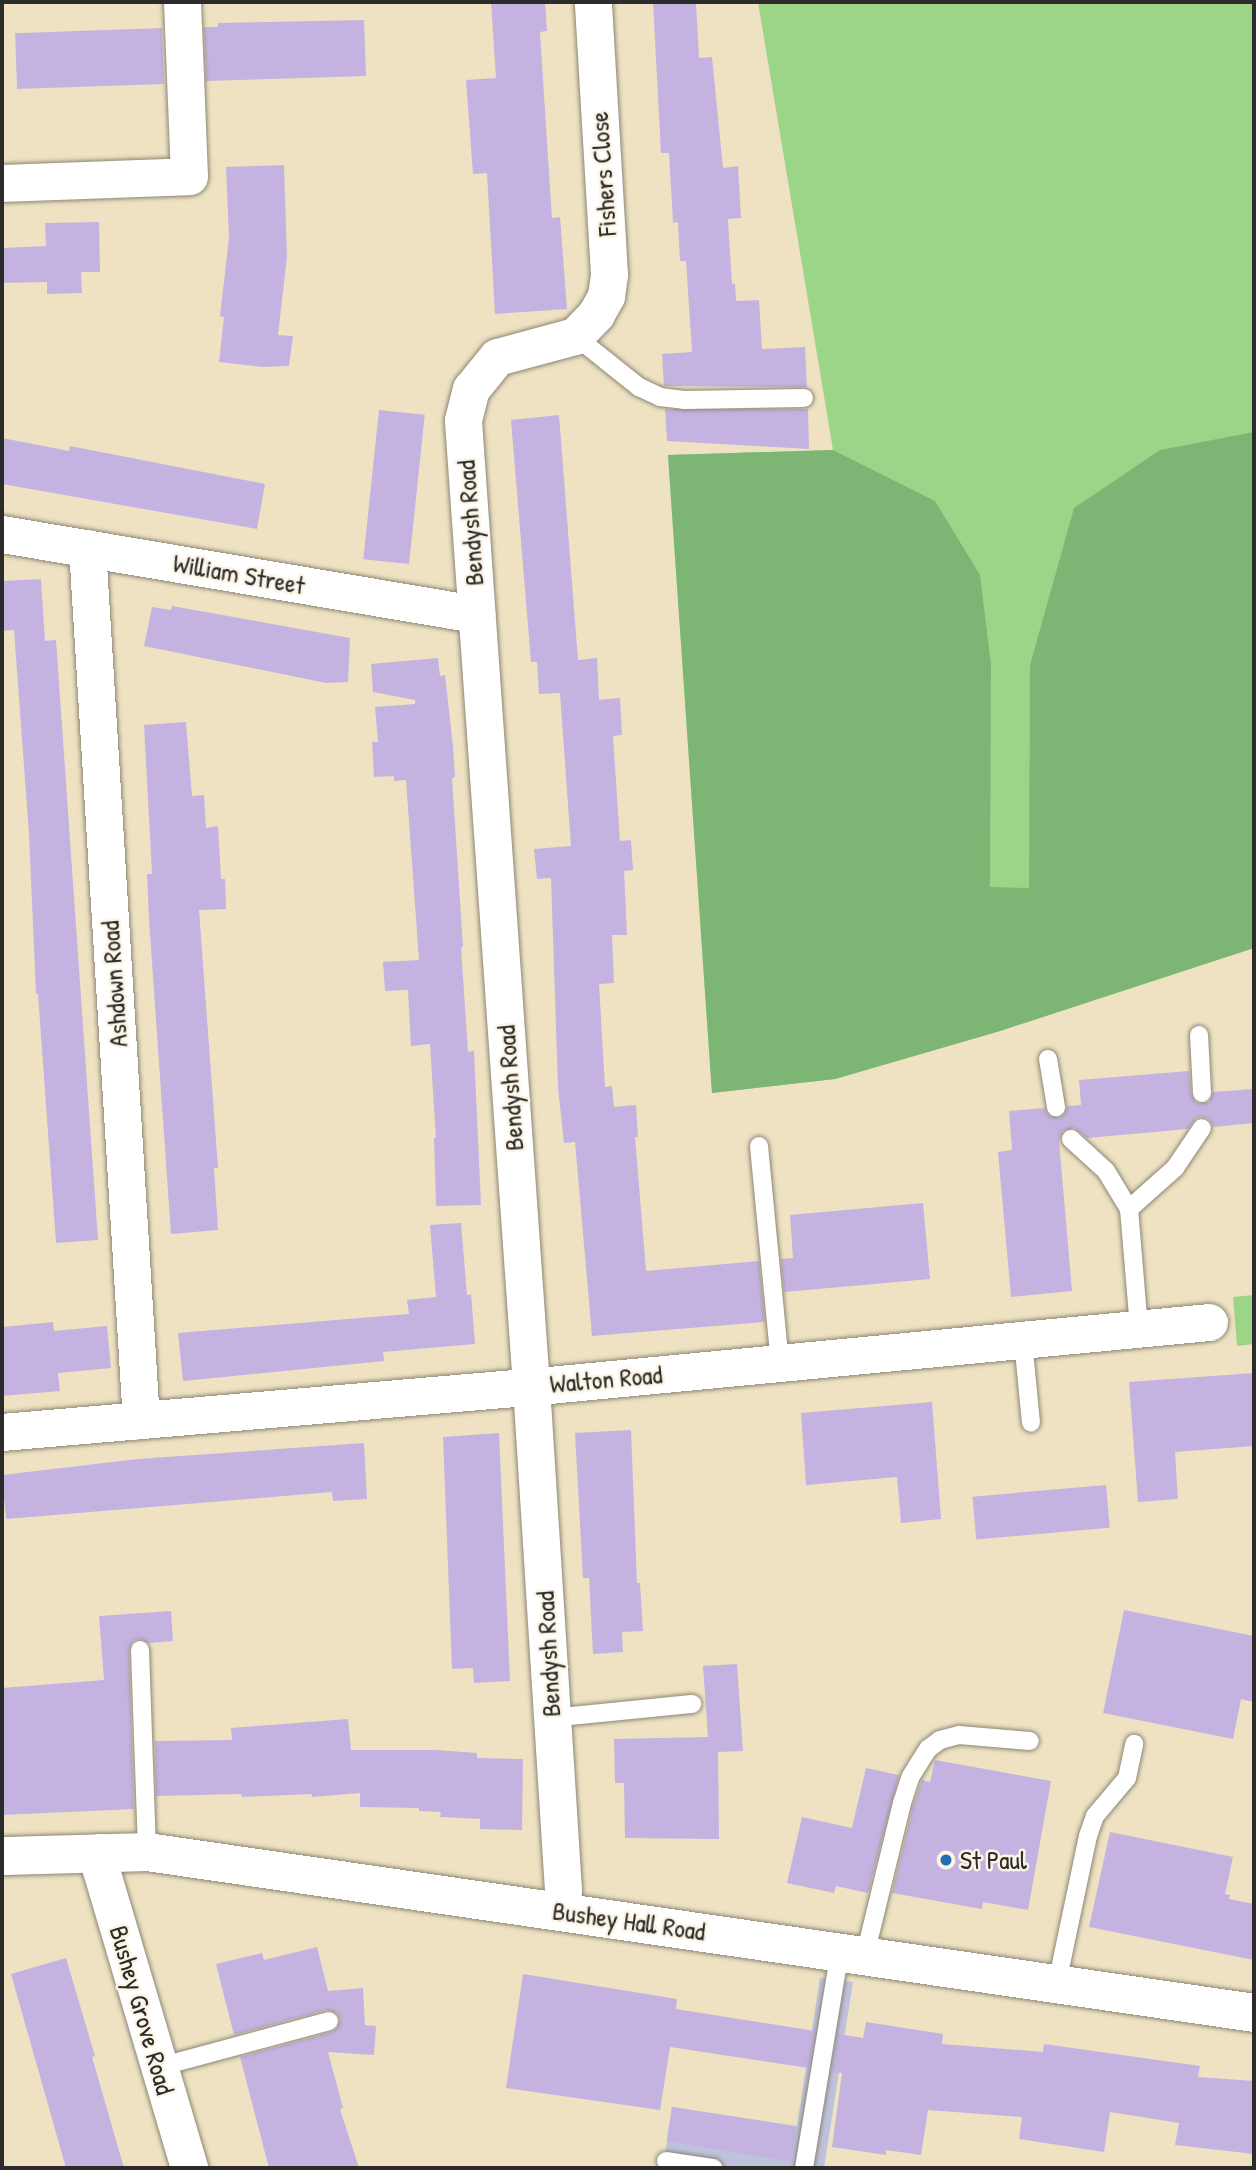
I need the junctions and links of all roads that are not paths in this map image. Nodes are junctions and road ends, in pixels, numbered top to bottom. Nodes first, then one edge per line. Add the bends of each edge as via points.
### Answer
1 (182, 2) edge
2 (593, 2) edge
3 (2, 183) edge
4 (575, 336) junction
5 (804, 398) dead end
6 (2, 534) edge
7 (87, 548) junction
8 (476, 614) junction
9 (1199, 1035) dead end
10 (1048, 1059) dead end
11 (1202, 1093) dead end
12 (1056, 1107) dead end
13 (1202, 1128) dead end
14 (1071, 1139) dead end
15 (759, 1146) dead end
16 (1129, 1209) junction
17 (1209, 1322) dead end
18 (1139, 1329) junction
19 (1023, 1340) junction
20 (780, 1364) junction
21 (531, 1386) junction
22 (141, 1420) junction
23 (1031, 1423) dead end
24 (2, 1433) edge
25 (140, 1650) dead end
26 (692, 1704) dead end
27 (551, 1718) junction
28 (1030, 1741) dead end
29 (1134, 1744) dead end
30 (100, 1852) junction
31 (147, 1852) junction
32 (2, 1856) edge
33 (560, 1911) junction
34 (853, 1953) junction
35 (1057, 1983) junction
36 (1254, 2013) edge
37 (329, 2021) dead end
38 (159, 2067) junction
39 (666, 2161) dead end
40 (189, 2168) edge
41 (713, 2168) edge
42 (804, 2168) edge

1 - 3 street via 189,176
2 - 4 street, Fishers Close via 609,274 606,296
4 - 5 lane via 639,387 660,397
4 - 8 street, Bendysh Road via 497,357 471,389 463,420
6 - 7 street, William Street
7 - 8 street, William Street
7 - 22 street, Ashdown Road
8 - 21 street, Bendysh Road
9 - 11 lane
10 - 12 lane
13 - 16 lane via 1175,1168
14 - 16 lane via 1106,1171
15 - 20 lane
16 - 18 lane
17 - 18 street, Walton Road
18 - 19 street, Walton Road
19 - 20 street, Walton Road
19 - 23 lane
20 - 21 street, Walton Road
21 - 22 street, Walton Road
21 - 27 street, Bendysh Road
22 - 24 street, Walton Road
25 - 31 lane
26 - 27 lane
27 - 33 street, Bendysh Road via 563,1890
28 - 34 lane via 959,1735 928,1749 911,1776
29 - 35 lane via 1127,1778 1095,1816 1088,1836
30 - 31 street, Bushey Hall Road
30 - 32 street, Bushey Hall Road
30 - 38 street, Bushey Grove Road via 101,1870
31 - 33 street, Bushey Hall Road
33 - 34 street, Bushey Hall Road
34 - 35 street, Bushey Hall Road
34 - 42 lane
35 - 36 street, Bushey Hall Road
37 - 38 lane
38 - 40 street, Bushey Grove Road
39 - 41 lane

